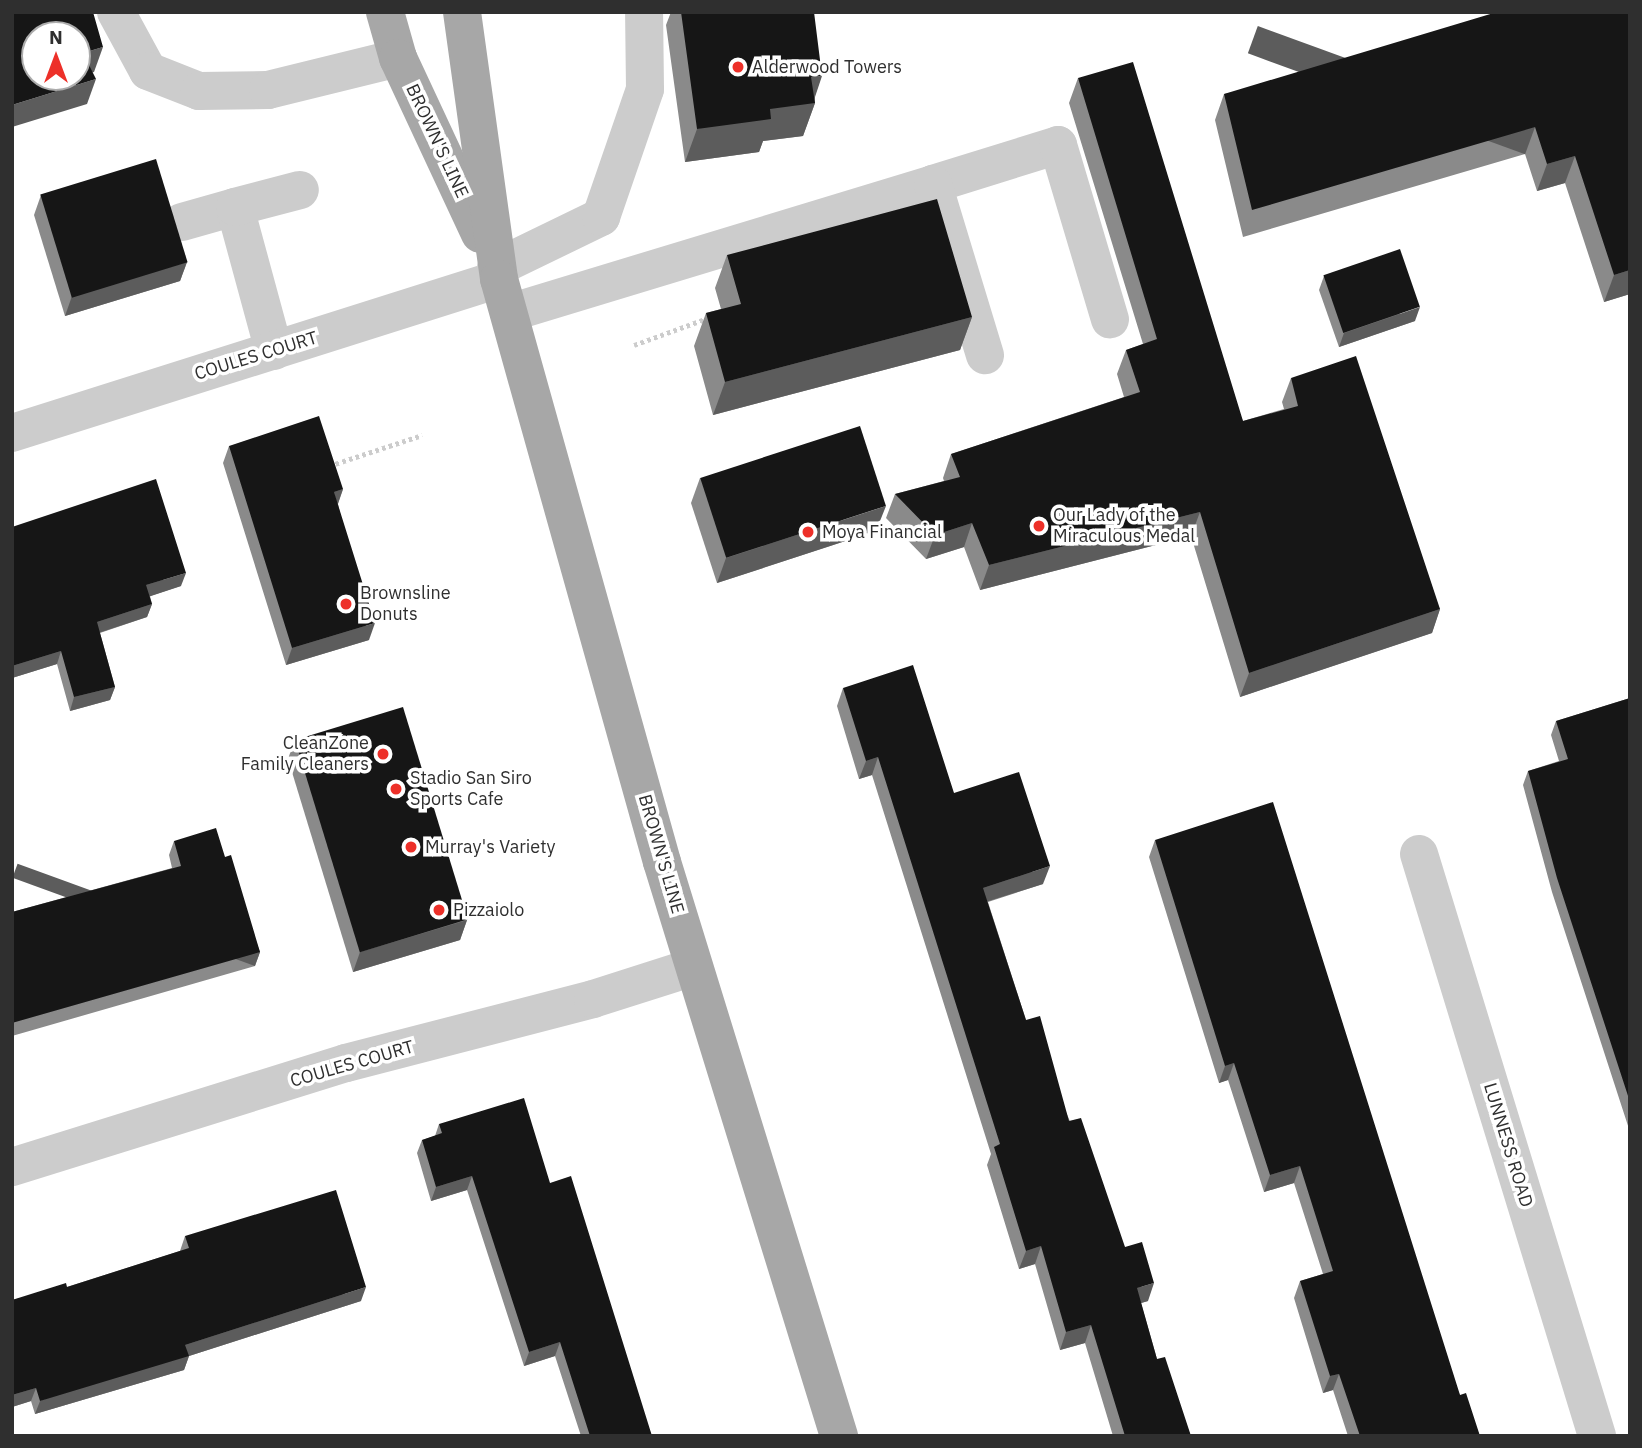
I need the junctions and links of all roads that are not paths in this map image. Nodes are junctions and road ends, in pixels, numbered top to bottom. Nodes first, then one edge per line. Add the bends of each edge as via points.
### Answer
1 (116, 12) edge
2 (385, 12) edge
3 (462, 12) edge
4 (644, 12) edge
5 (398, 58) junction
6 (933, 184) junction
7 (300, 190) dead end
8 (235, 207) junction
9 (182, 222) dead end
10 (501, 287) junction
11 (1110, 319) dead end
12 (274, 351) junction
13 (985, 355) dead end
14 (12, 433) edge
15 (1419, 854) dead end
16 (693, 967) junction
17 (12, 1167) edge
18 (839, 1436) edge
19 (1597, 1436) edge

1 - 5 street via 148,71 199,92 268,90
2 - 5 main road, BROWN'S LINE
3 - 10 main road, BROWN'S LINE
4 - 10 street via 645,89 601,217
5 - 10 main road, BROWN'S LINE
6 - 10 street
6 - 11 street via 1058,145
6 - 13 street
7 - 8 street
8 - 9 street
8 - 12 street
10 - 12 street, COULES COURT
10 - 16 main road, BROWN'S LINE
12 - 14 street, COULES COURT
15 - 19 street, LUNNESS ROAD
16 - 17 street, COULES COURT via 593,999 346,1063
16 - 18 main road, BROWN'S LINE

